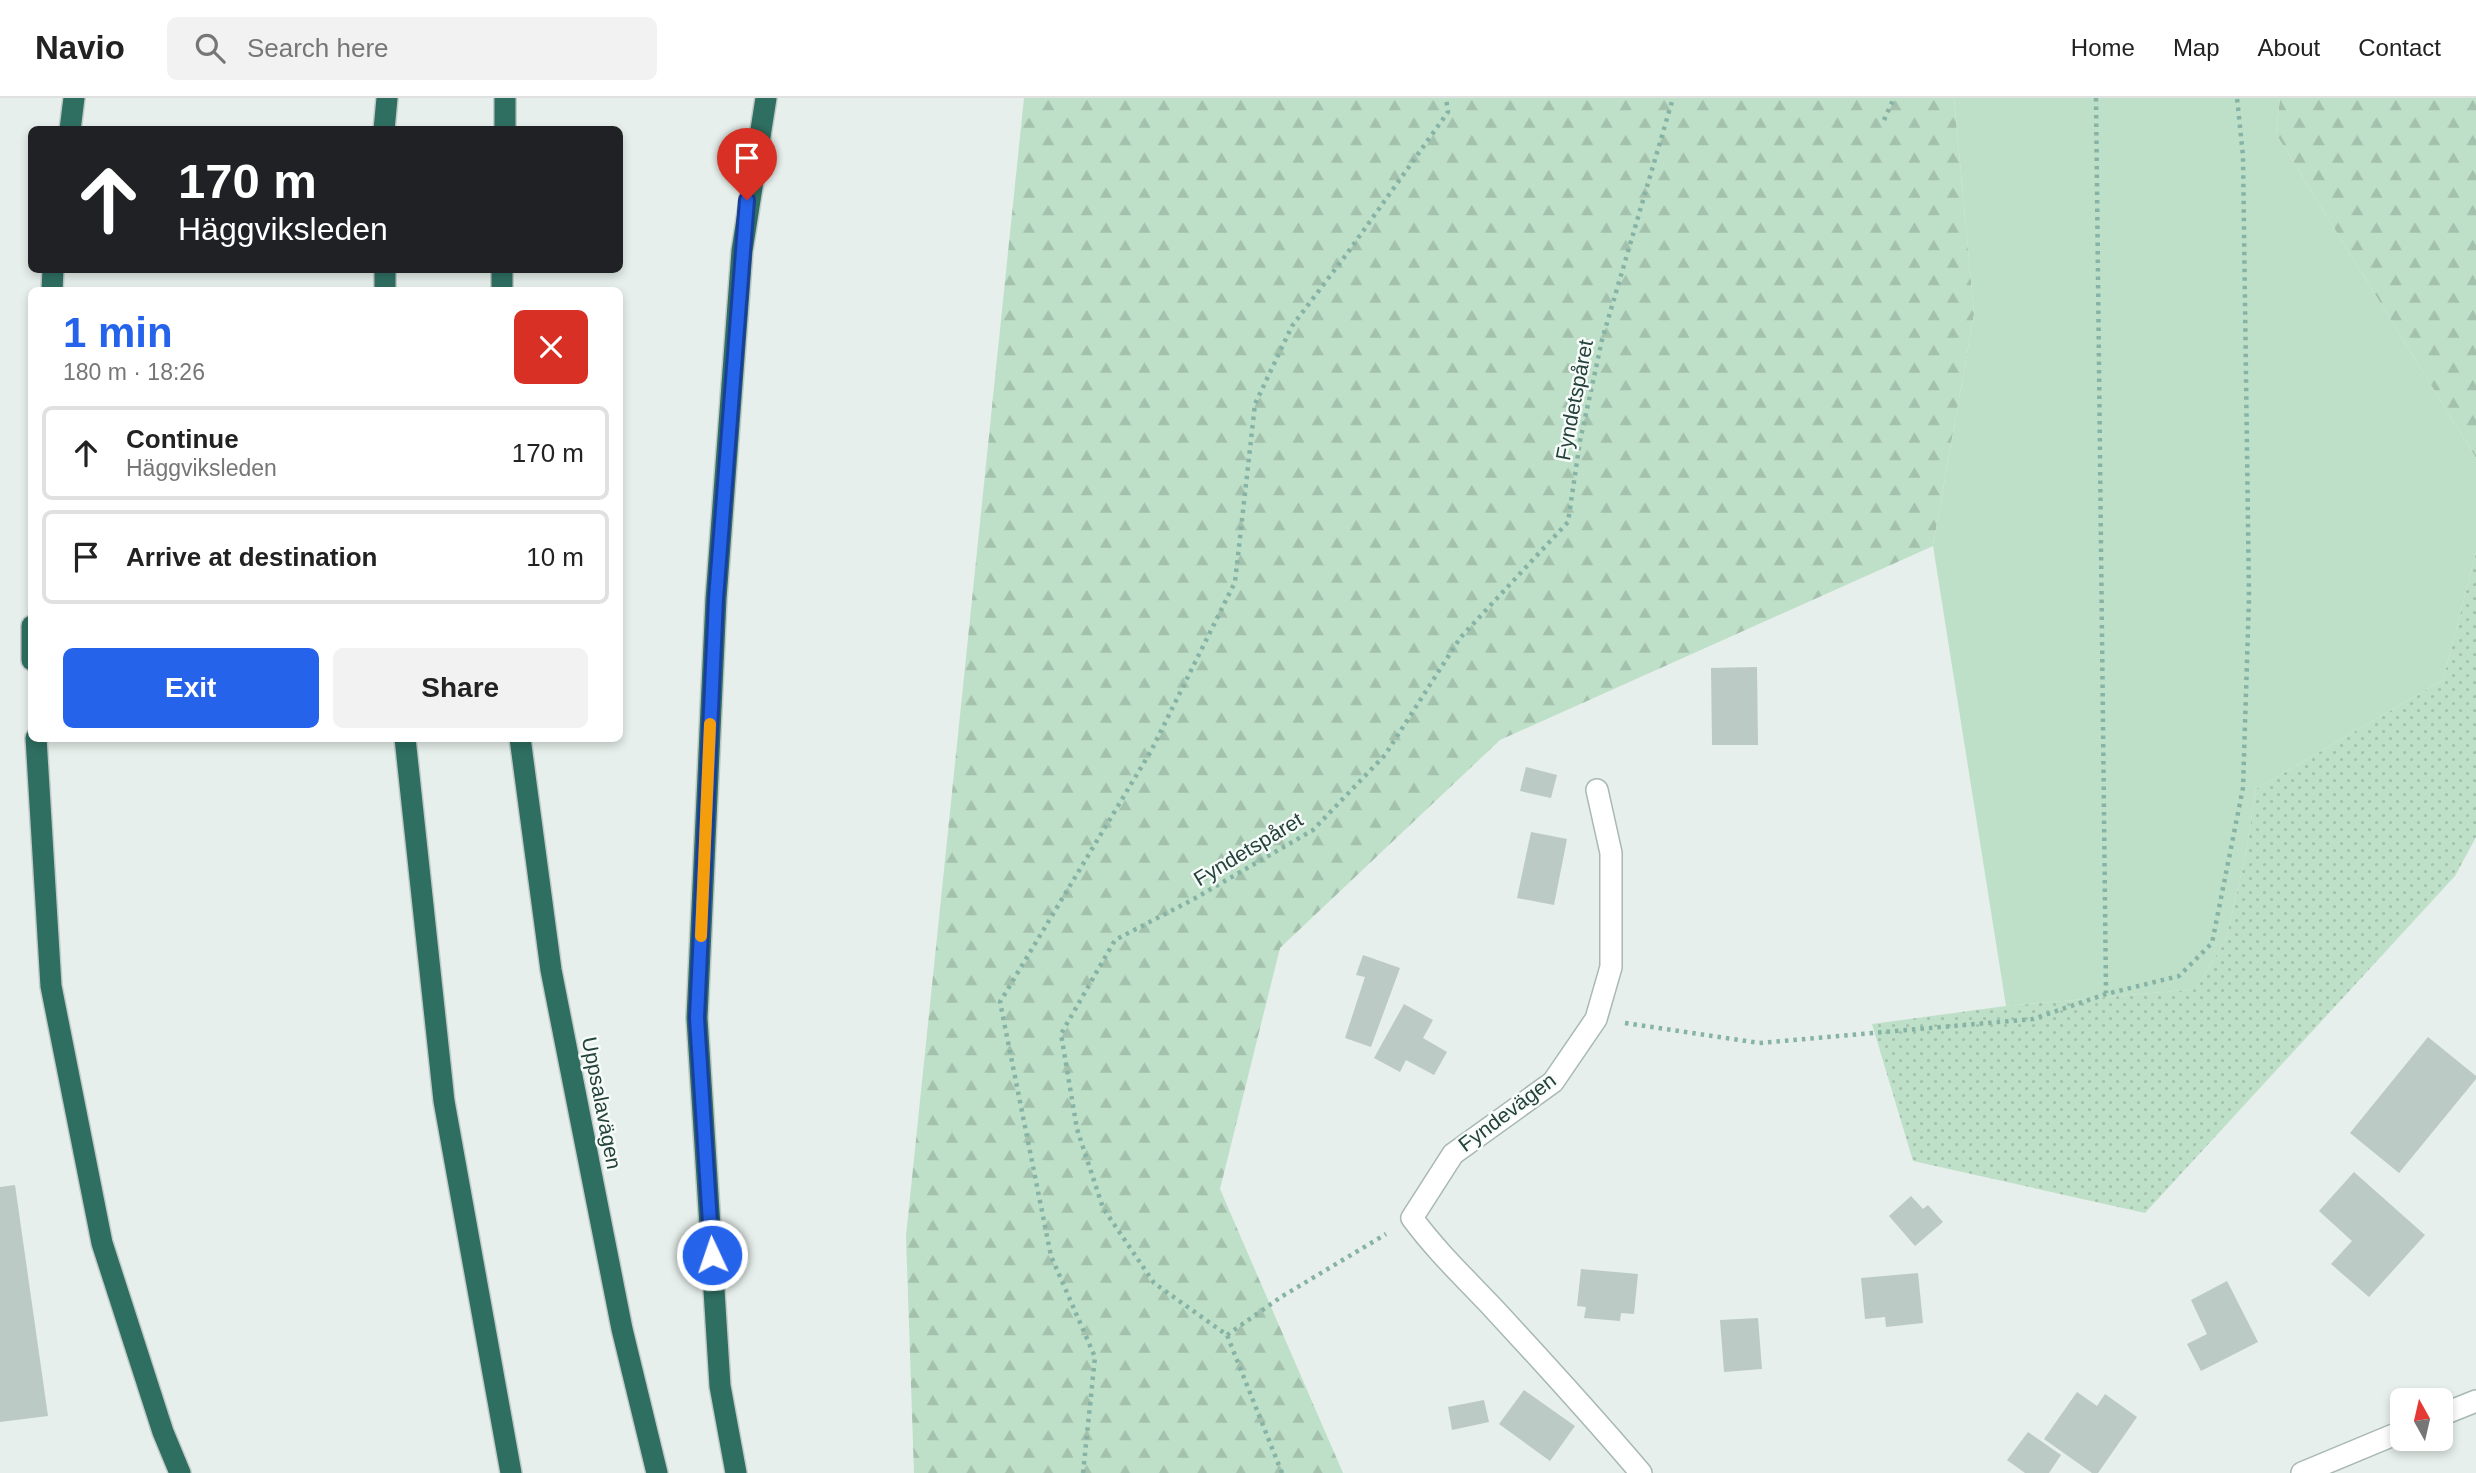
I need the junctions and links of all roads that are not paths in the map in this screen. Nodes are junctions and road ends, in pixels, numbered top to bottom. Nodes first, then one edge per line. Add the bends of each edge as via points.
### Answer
1 (74, 98) edge
2 (387, 98) edge
3 (505, 98) edge
4 (757, 98) edge
5 (766, 98) edge
6 (70, 126) edge
7 (384, 126) edge
8 (505, 126) edge
9 (742, 251) junction
10 (36, 742) edge
11 (405, 742) edge
12 (521, 742) edge
13 (1597, 790) dead end
14 (2476, 1401) edge
15 (2454, 1410) edge
16 (2390, 1436) edge
17 (180, 1473) edge
18 (512, 1473) edge
19 (657, 1473) edge
20 (737, 1473) edge
21 (1641, 1473) edge
22 (2302, 1473) edge

1 - 6 highway
2 - 7 highway
3 - 8 highway
4 - 9 highway
5 - 9 highway
9 - 20 highway via 716,599 697,1018 720,1386
10 - 17 highway via 51,986 102,1243
11 - 18 highway via 444,1101
12 - 19 highway, Uppsalavägen via 551,970 622,1329
13 - 21 street, Fyndevägen via 1611,853 1611,967 1596,1019 1553,1082 1452,1154 1412,1218 1436,1251
14 - 15 street
16 - 22 street

